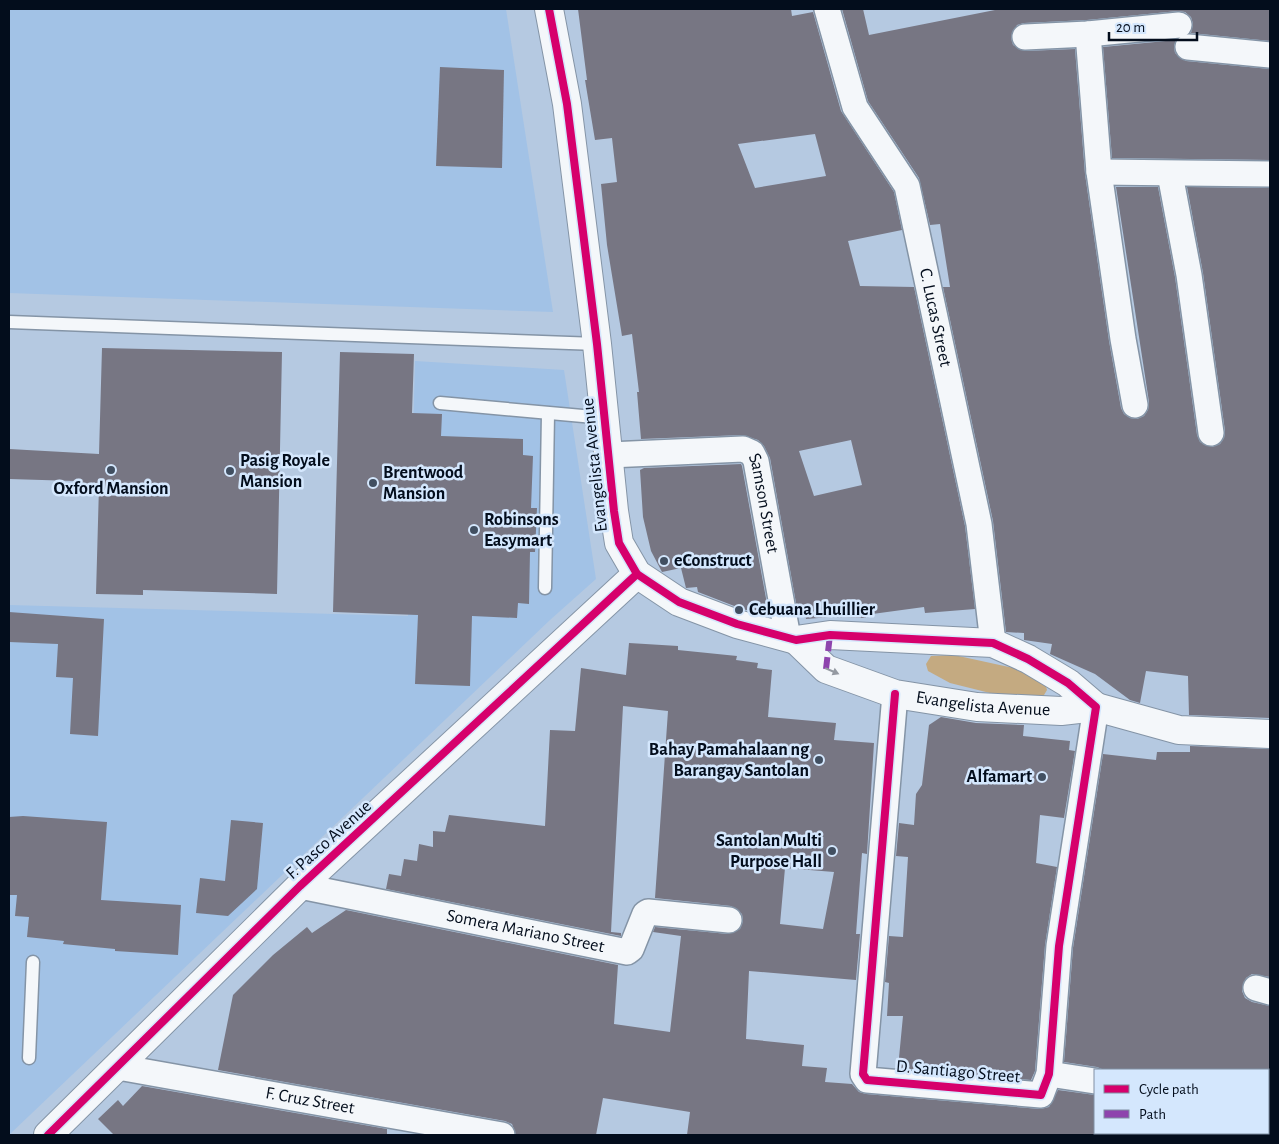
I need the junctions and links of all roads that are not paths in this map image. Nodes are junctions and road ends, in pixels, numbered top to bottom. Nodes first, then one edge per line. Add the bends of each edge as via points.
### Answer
1 (549, 9) edge
2 (827, 9) edge
3 (1088, 34) junction
4 (1025, 37) dead end
5 (1270, 55) edge
6 (1098, 172) junction
7 (1170, 174) junction
8 (1270, 174) edge
9 (9, 322) edge
10 (597, 344) junction
11 (440, 404) dead end
12 (1135, 406) dead end
13 (548, 414) junction
14 (605, 418) junction
15 (1211, 433) dead end
16 (609, 455) junction
17 (637, 574) junction
18 (545, 588) dead end
19 (792, 639) junction
20 (993, 643) junction
21 (895, 694) junction
22 (1096, 707) junction
23 (1270, 734) edge
24 (300, 886) junction
25 (729, 920) dead end
26 (33, 962) dead end
27 (28, 1058) dead end
28 (118, 1067) junction
29 (1049, 1074) junction
30 (1094, 1080) edge
31 (48, 1135) edge
32 (502, 1135) edge

1 - 10 street, Evangelista Avenue via 567,104
2 - 20 street, C. Lucas Street via 855,107 907,186 979,524
3 - 4 street
3 - 5 street via 1183,36
3 - 6 street
6 - 7 street
6 - 12 street
7 - 8 street
7 - 15 street via 1189,275
9 - 10 lane
10 - 14 street, Evangelista Avenue
11 - 13 lane
13 - 14 lane
13 - 18 lane
14 - 16 street, Evangelista Avenue
16 - 17 street, Evangelista Avenue via 619,542
16 - 19 street, Samson Street via 743,449 752,453
17 - 19 street, Evangelista Avenue via 679,602 737,624
17 - 24 street, F. Pasco Avenue
19 - 20 street, Evangelista Avenue via 830,635
19 -> 21 street, Evangelista Avenue via 826,669
20 - 22 street, Evangelista Avenue via 1068,683
21 - 22 street, Evangelista Avenue via 977,707 1061,711
21 - 29 street, D. Santiago Street via 862,1074 867,1080 1041,1095
22 - 23 street, Evangelista Avenue via 1179,730
22 - 29 street, D. Santiago Street via 1059,946
24 - 25 street, Somera Mariano Street via 627,952 644,914 648,912
24 - 28 street, F. Pasco Avenue
26 - 27 lane
28 - 31 street, F. Pasco Avenue
28 - 32 street, F. Cruz Street
29 - 30 street

